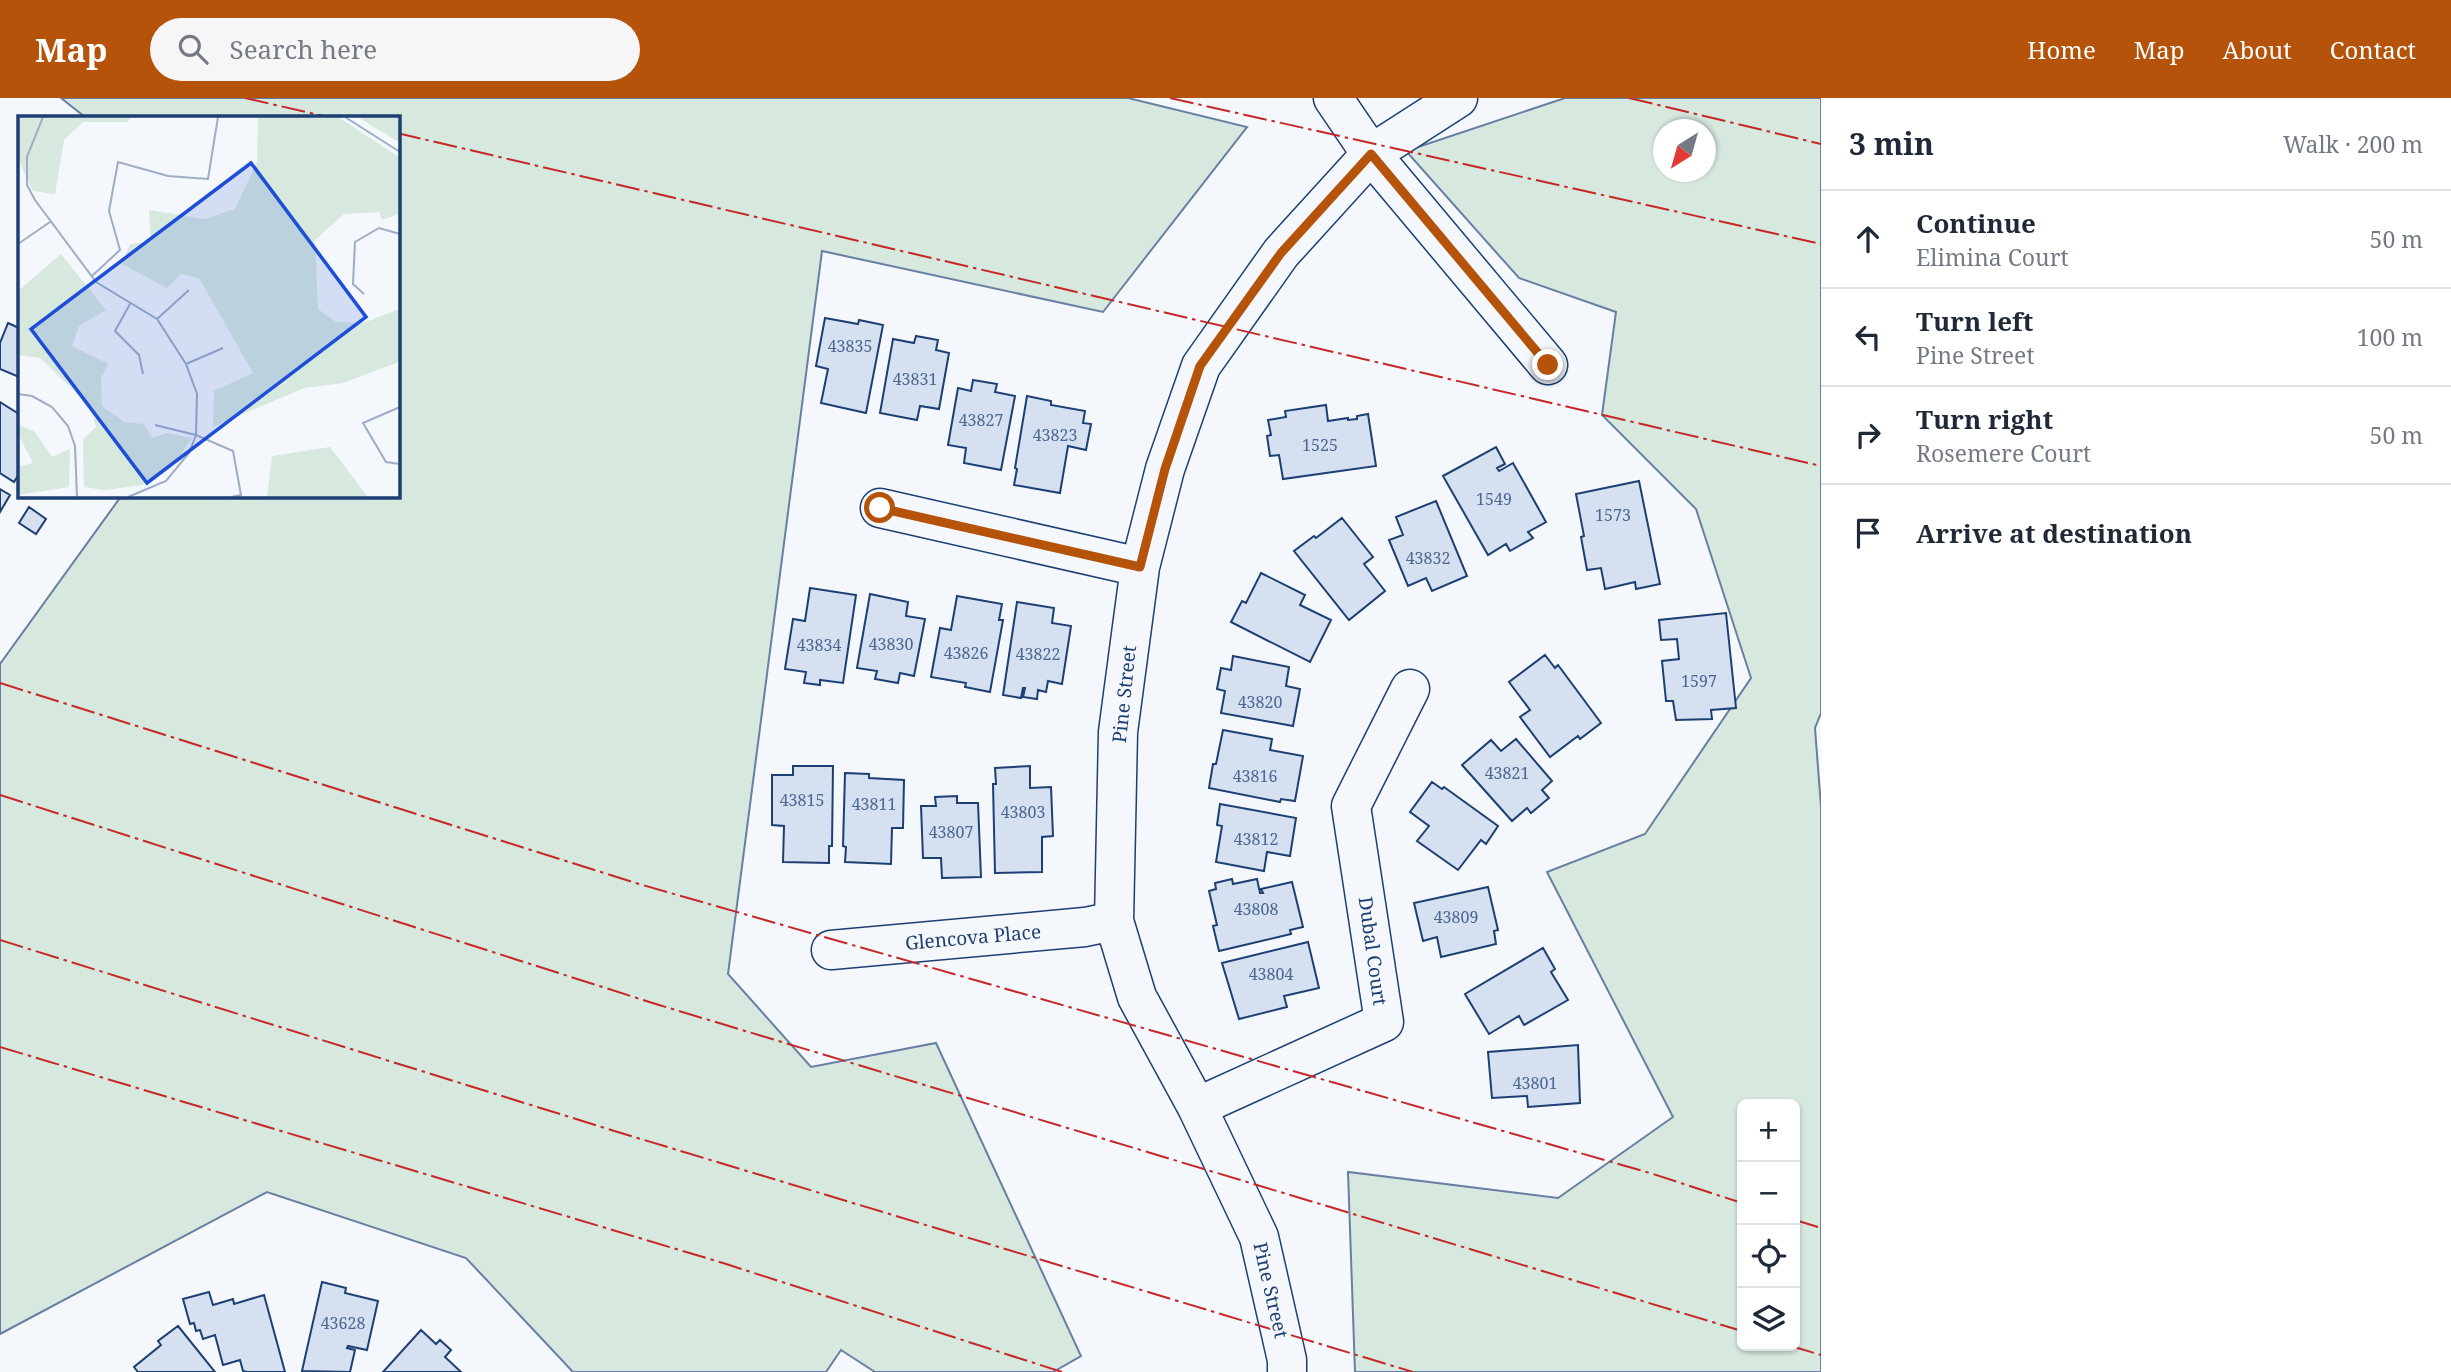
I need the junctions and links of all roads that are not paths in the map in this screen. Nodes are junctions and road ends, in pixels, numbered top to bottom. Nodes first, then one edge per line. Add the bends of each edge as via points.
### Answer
1 (1333, 98) edge
2 (1458, 98) edge
3 (1371, 154) junction
4 (1548, 365) dead end
5 (880, 508) dead end
6 (1140, 567) junction
7 (1410, 689) dead end
8 (1114, 921) junction
9 (831, 950) dead end
10 (1197, 1108) junction
11 (1287, 1372) edge

1 - 3 street
2 - 3 street, Pine Street
3 - 4 street
3 - 6 street, Pine Street via 1281,253 1200,366 1165,469
5 - 6 street
6 - 8 street, Pine Street via 1118,732
7 - 10 street, Dubal Court via 1352,806 1384,1022
8 - 9 street, Glencova Place via 1084,928
8 - 10 street, Pine Street via 1137,997
10 - 11 street, Pine Street via 1259,1237

